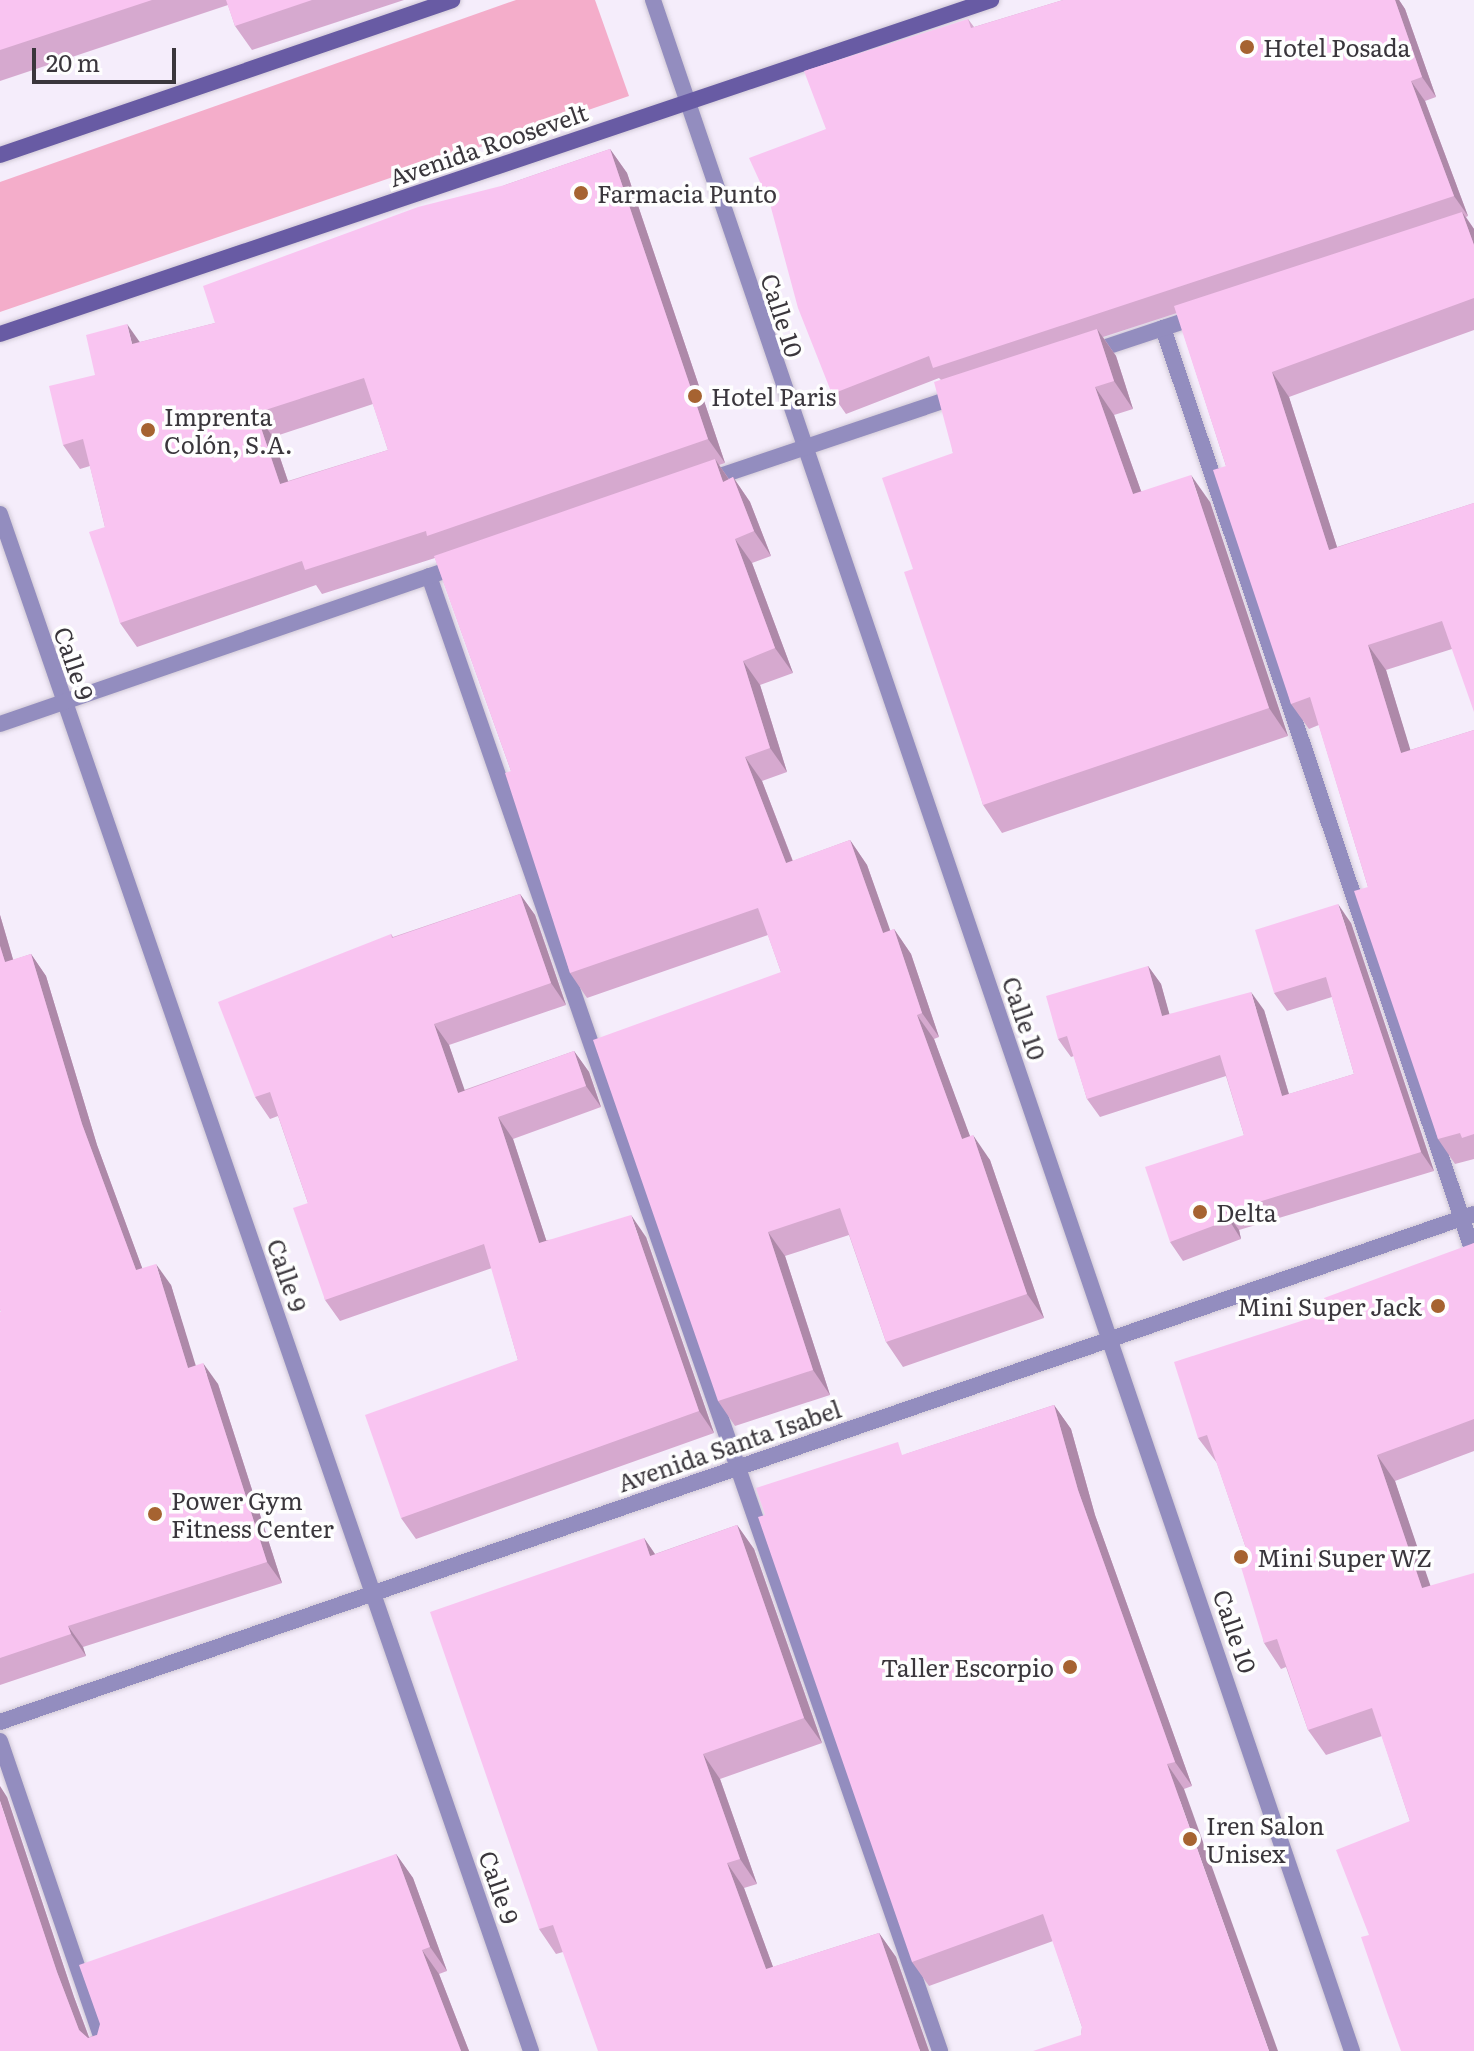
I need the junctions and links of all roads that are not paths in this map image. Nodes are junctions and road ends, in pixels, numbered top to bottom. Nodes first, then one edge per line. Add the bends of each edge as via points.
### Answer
1 (452, 0) edge
2 (653, 0) edge
3 (991, 0) edge
4 (688, 102) junction
5 (0, 155) edge
6 (1221, 308) edge
7 (1163, 328) junction
8 (0, 334) edge
9 (1073, 358) edge
10 (982, 388) edge
11 (802, 448) junction
12 (683, 489) edge
13 (0, 514) edge
14 (474, 561) edge
15 (429, 576) junction
16 (63, 702) junction
17 (0, 724) edge
18 (1468, 1216) edge
19 (1474, 1255) edge
20 (1111, 1338) junction
21 (739, 1467) junction
22 (373, 1593) junction
23 (0, 1722) edge
24 (0, 1741) edge
25 (106, 2051) edge
26 (531, 2051) edge
27 (940, 2051) edge
28 (1352, 2051) edge

1 - 5 main road
2 - 4 street, Calle 10
3 - 4 main road, Avenida Roosevelt
4 - 8 main road, Avenida Roosevelt
4 - 11 street, Calle 10
6 - 7 street
7 - 9 street
7 - 18 street
10 - 11 street
11 - 12 street
11 - 20 street, Calle 10
13 - 16 street, Calle 9
14 - 15 street
15 - 16 street
15 - 21 street via 540,908
16 - 17 street
16 - 22 street, Calle 9
18 - 19 street
18 - 20 street, Avenida Santa Isabel
20 - 21 street, Avenida Santa Isabel
20 - 28 street, Calle 10
21 - 22 street, Avenida Santa Isabel
21 - 27 street
22 - 23 street, Avenida Santa Isabel
22 - 26 street, Calle 9
24 - 25 street

